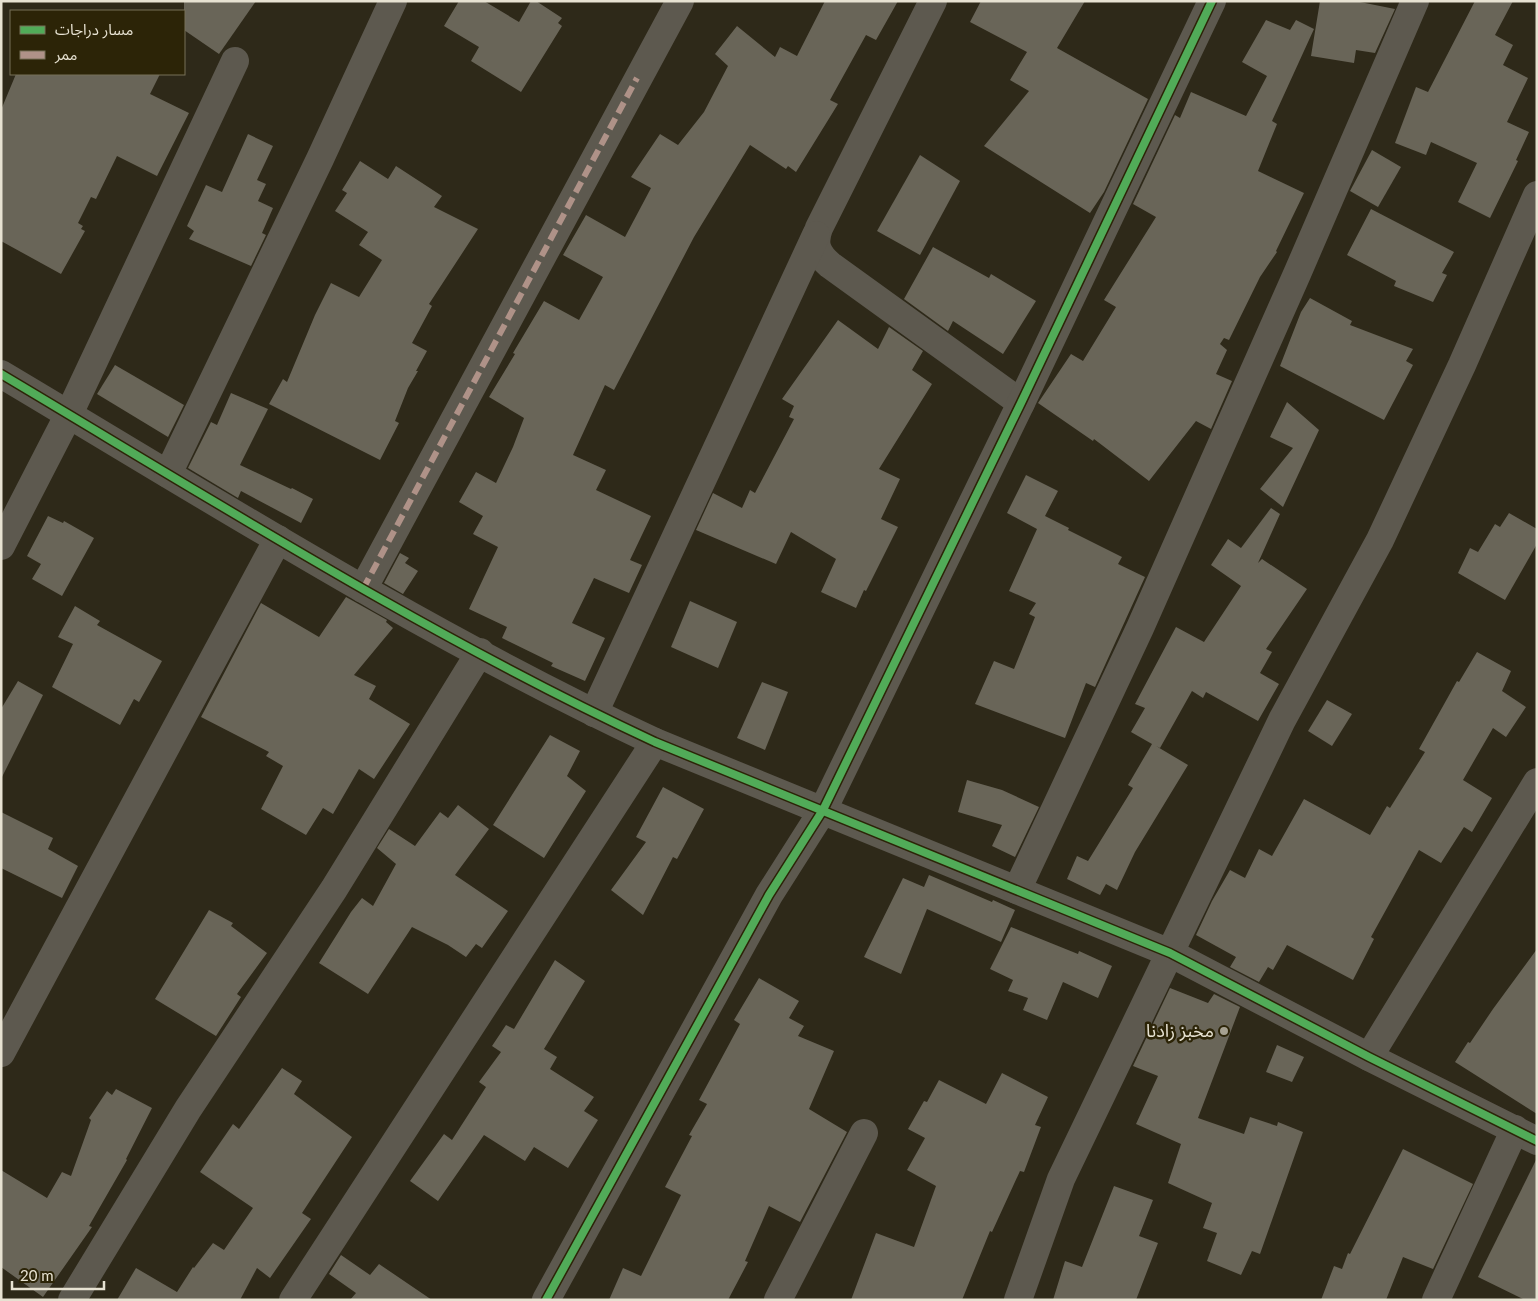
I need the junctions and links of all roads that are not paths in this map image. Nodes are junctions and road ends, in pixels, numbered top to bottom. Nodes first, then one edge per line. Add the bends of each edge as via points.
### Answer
1 (393, 1) edge
2 (680, 1) edge
3 (933, 1) edge
4 (1212, 1) edge
5 (1415, 1) edge
6 (234, 61) dead end
7 (1537, 195) edge
8 (816, 235) junction
9 (1, 374) edge
10 (1021, 403) junction
11 (69, 414) junction
12 (168, 474) junction
13 (278, 539) junction
14 (1, 546) edge
15 (363, 589) junction
16 (480, 652) junction
17 (594, 713) junction
18 (655, 742) junction
19 (1537, 782) edge
20 (823, 810) junction
21 (1017, 890) junction
22 (1170, 953) junction
23 (1, 1052) edge
24 (1368, 1057) junction
25 (864, 1133) dead end
26 (1526, 1135) edge
27 (72, 1300) edge
28 (293, 1300) edge
29 (546, 1300) edge
30 (778, 1300) edge
31 (1018, 1300) edge
32 (1436, 1300) edge

1 - 12 street
2 - 15 street
3 - 8 street
4 - 10 street
5 - 21 street via 1140,628
6 - 11 street
7 - 22 street via 1380,540 1282,720
8 - 10 street via 816,249 825,260
8 - 17 street
9 - 11 street
10 - 20 street
11 - 12 street
11 - 14 street
12 - 13 street
13 - 15 street
13 - 23 street
15 - 16 street
16 - 17 street
16 - 27 street via 334,889 188,1109
17 - 18 street
18 - 20 street
18 - 28 street
19 - 24 street
20 - 21 street
20 - 29 street via 764,903
21 - 22 street
22 - 24 street
22 - 31 street via 1061,1179
24 - 26 street
25 - 30 street
26 - 32 street

